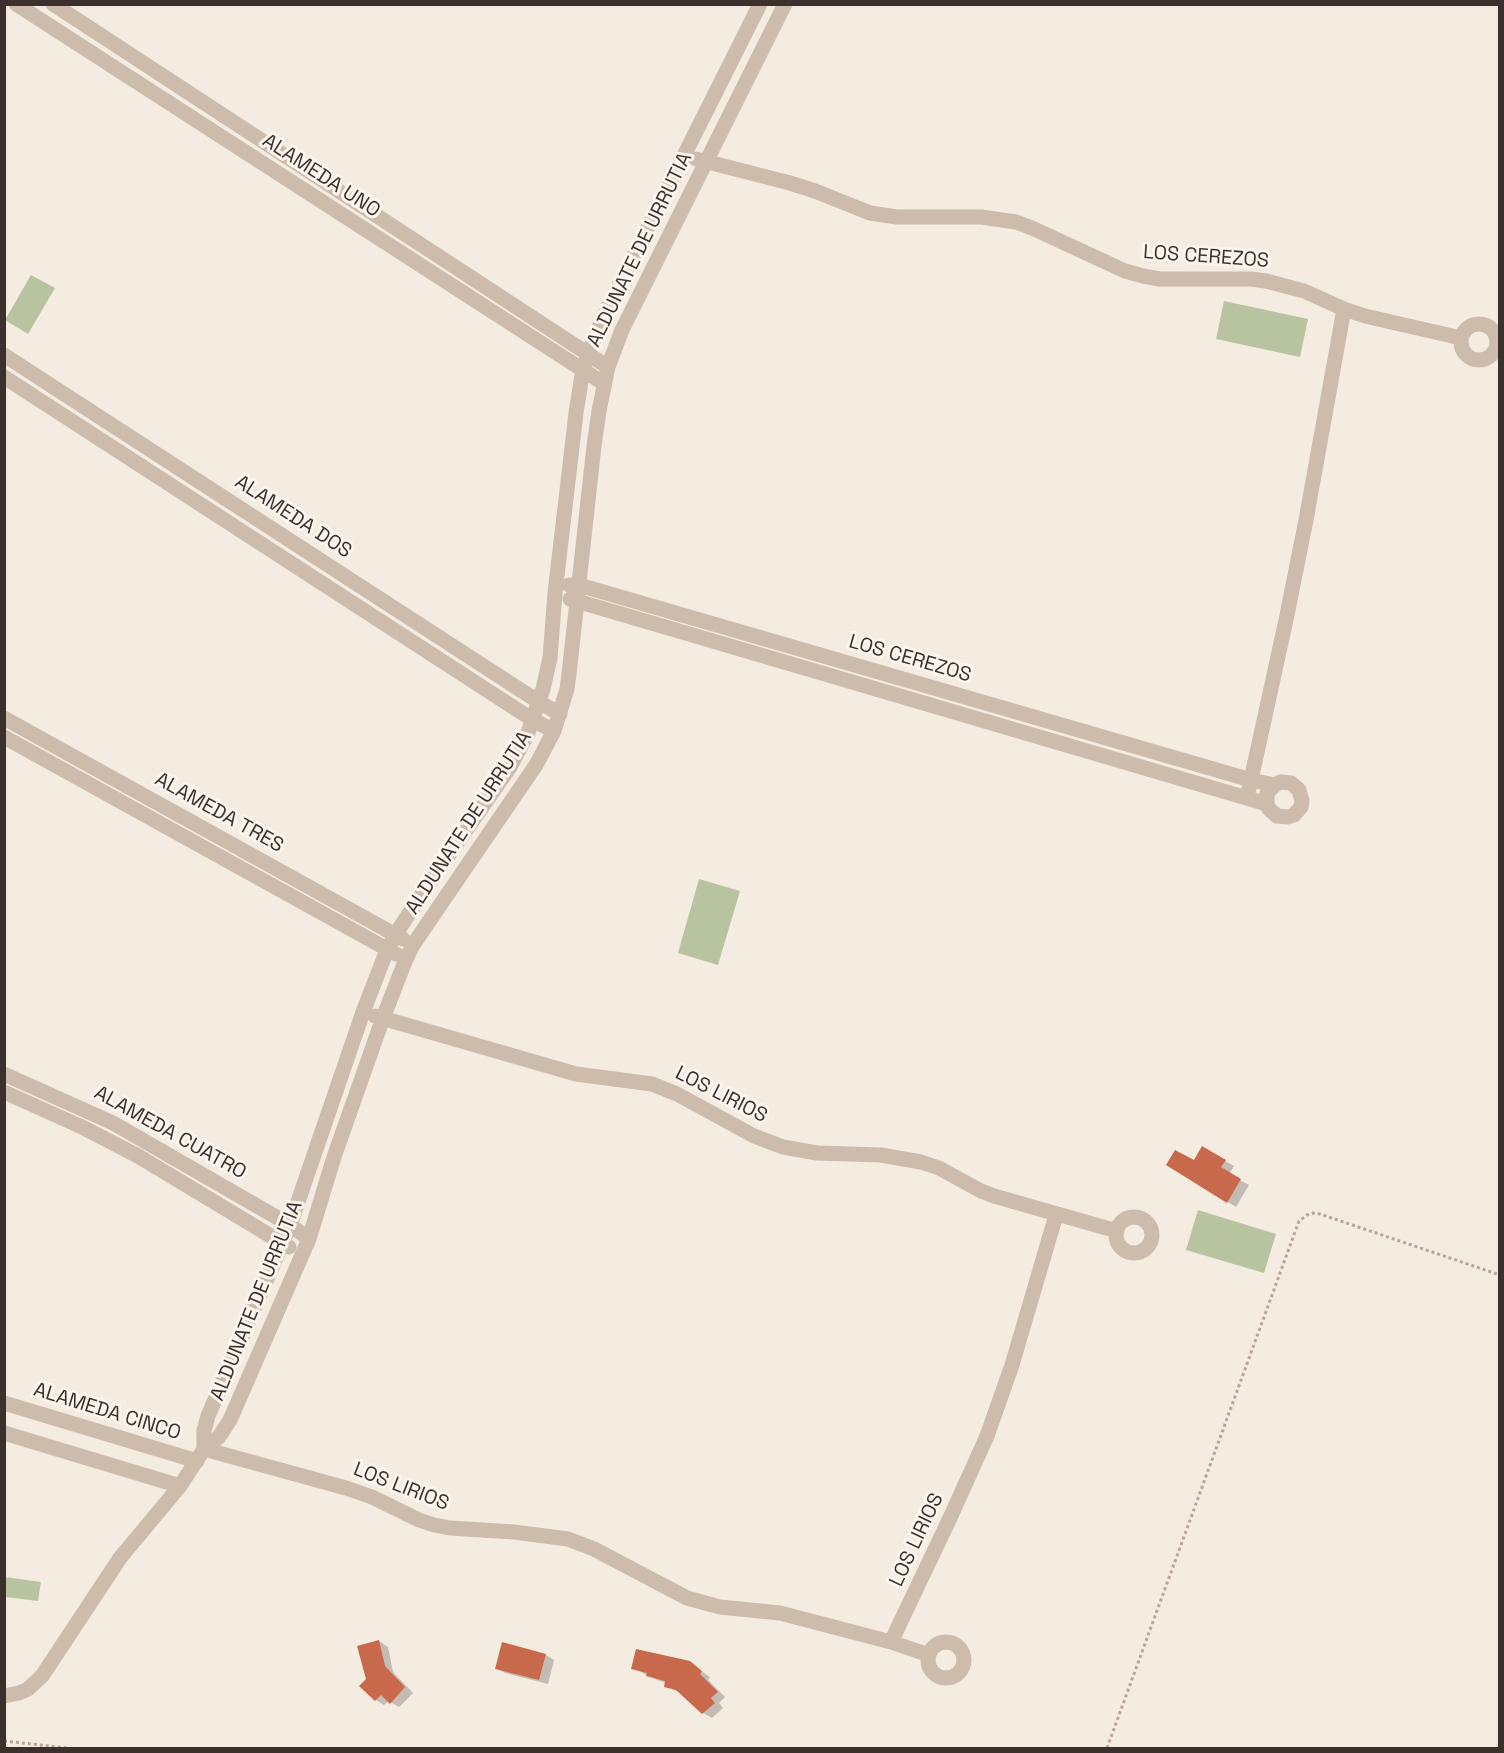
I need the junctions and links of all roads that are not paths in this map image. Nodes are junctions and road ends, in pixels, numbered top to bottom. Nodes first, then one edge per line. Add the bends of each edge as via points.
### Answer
1 (16, 4) edge
2 (53, 4) edge
3 (760, 4) edge
4 (785, 4) edge
5 (685, 156) junction
6 (705, 162) junction
7 (1344, 309) junction
8 (1461, 338) dead end
9 (4, 355) edge
10 (586, 362) junction
11 (608, 367) junction
12 (4, 377) edge
13 (603, 383) junction
14 (579, 585) junction
15 (556, 588) junction
16 (577, 603) junction
17 (538, 702) junction
18 (560, 714) junction
19 (4, 718) edge
20 (533, 720) junction
21 (554, 731) junction
22 (4, 737) edge
23 (1251, 780) junction
24 (1275, 784) junction
25 (1246, 797) junction
26 (1267, 804) junction
27 (395, 935) junction
28 (413, 945) junction
29 (387, 950) junction
30 (406, 959) junction
31 (363, 1012) junction
32 (383, 1018) junction
33 (4, 1074) edge
34 (4, 1092) edge
35 (1056, 1215) junction
36 (290, 1225) junction
37 (1117, 1231) dead end
38 (309, 1239) junction
39 (282, 1243) junction
40 (302, 1255) junction
41 (4, 1404) edge
42 (4, 1433) edge
43 (201, 1455) junction
44 (180, 1486) junction
45 (891, 1642) junction
46 (929, 1655) dead end
47 (4, 1696) edge

1 - 10 street, ALAMEDA UNO
2 - 10 street, ALAMEDA UNO
3 - 5 street, ALDUNATE DE URRUTIA
4 - 6 street, ALDUNATE DE URRUTIA
5 - 6 street, LOS CEREZOS
5 - 10 street, ALDUNATE DE URRUTIA via 606,313
6 - 7 street, LOS CEREZOS via 798,185 883,216 981,217 1016,222 1143,276 1266,281 1304,291
6 - 11 street, ALDUNATE DE URRUTIA via 622,330
7 - 8 street, LOS CEREZOS
7 - 23 street via 1306,520
9 - 17 street, ALAMEDA DOS
10 - 11 street, ALAMEDA UNO
10 - 13 street, ALAMEDA UNO
10 - 15 street, ALDUNATE DE URRUTIA via 576,413
11 - 13 street, ALDUNATE DE URRUTIA
12 - 20 street, ALAMEDA DOS
13 - 14 street, ALDUNATE DE URRUTIA
14 - 15 street, LOS CEREZOS
14 - 16 street, ALDUNATE DE URRUTIA
14 - 23 street, LOS CEREZOS
15 - 16 street, LOS CEREZOS
15 - 17 street, ALDUNATE DE URRUTIA via 549,658
16 - 18 street, ALDUNATE DE URRUTIA
16 - 25 street, LOS CEREZOS
17 - 18 street, ALAMEDA DOS
17 - 20 street, ALDUNATE DE URRUTIA
18 - 21 street, ALDUNATE DE URRUTIA
19 - 27 street, ALAMEDA TRES
20 - 21 street, ALAMEDA DOS
20 - 27 street, ALDUNATE DE URRUTIA via 510,767
21 - 28 street, ALDUNATE DE URRUTIA via 536,765
22 - 29 street, ALAMEDA TRES
23 - 24 street, LOS CEREZOS
23 - 25 street
24 - 26 street via 1268,793
24 - 26 street, LOS CEREZOS via 1286,782 1296,786 1301,807 1294,815 1283,818 1273,814
25 - 26 street, LOS CEREZOS
27 - 28 street, ALAMEDA TRES
27 - 29 street, ALDUNATE DE URRUTIA
28 - 30 street, ALDUNATE DE URRUTIA
29 - 30 street, ALAMEDA TRES
29 - 31 street, ALDUNATE DE URRUTIA
30 - 32 street, ALDUNATE DE URRUTIA
31 - 32 street, LOS LIRIOS
31 - 36 street, ALDUNATE DE URRUTIA
32 - 35 street, LOS LIRIOS via 576,1074 652,1084 783,1147 921,1162 988,1194
32 - 38 street, ALDUNATE DE URRUTIA
33 - 36 street, ALAMEDA CUATRO via 113,1123
34 - 39 street, ALAMEDA CUATRO via 107,1139
35 - 37 street, LOS LIRIOS
35 - 45 street, LOS LIRIOS via 987,1436
36 - 38 street, ALAMEDA CUATRO
36 - 39 street, ALDUNATE DE URRUTIA
38 - 40 street, ALDUNATE DE URRUTIA
39 - 40 street, ALAMEDA CUATRO
39 - 43 street, ALDUNATE DE URRUTIA via 208,1416
40 - 43 street, ALDUNATE DE URRUTIA via 230,1420
41 - 43 street, ALAMEDA CINCO
42 - 44 street
43 - 44 street, ALDUNATE DE URRUTIA
43 - 45 street, LOS LIRIOS via 346,1488 434,1525 568,1539 687,1598 780,1613
44 - 47 street, ALDUNATE DE URRUTIA via 106,1577 42,1676 28,1689
45 - 46 street, LOS LIRIOS

